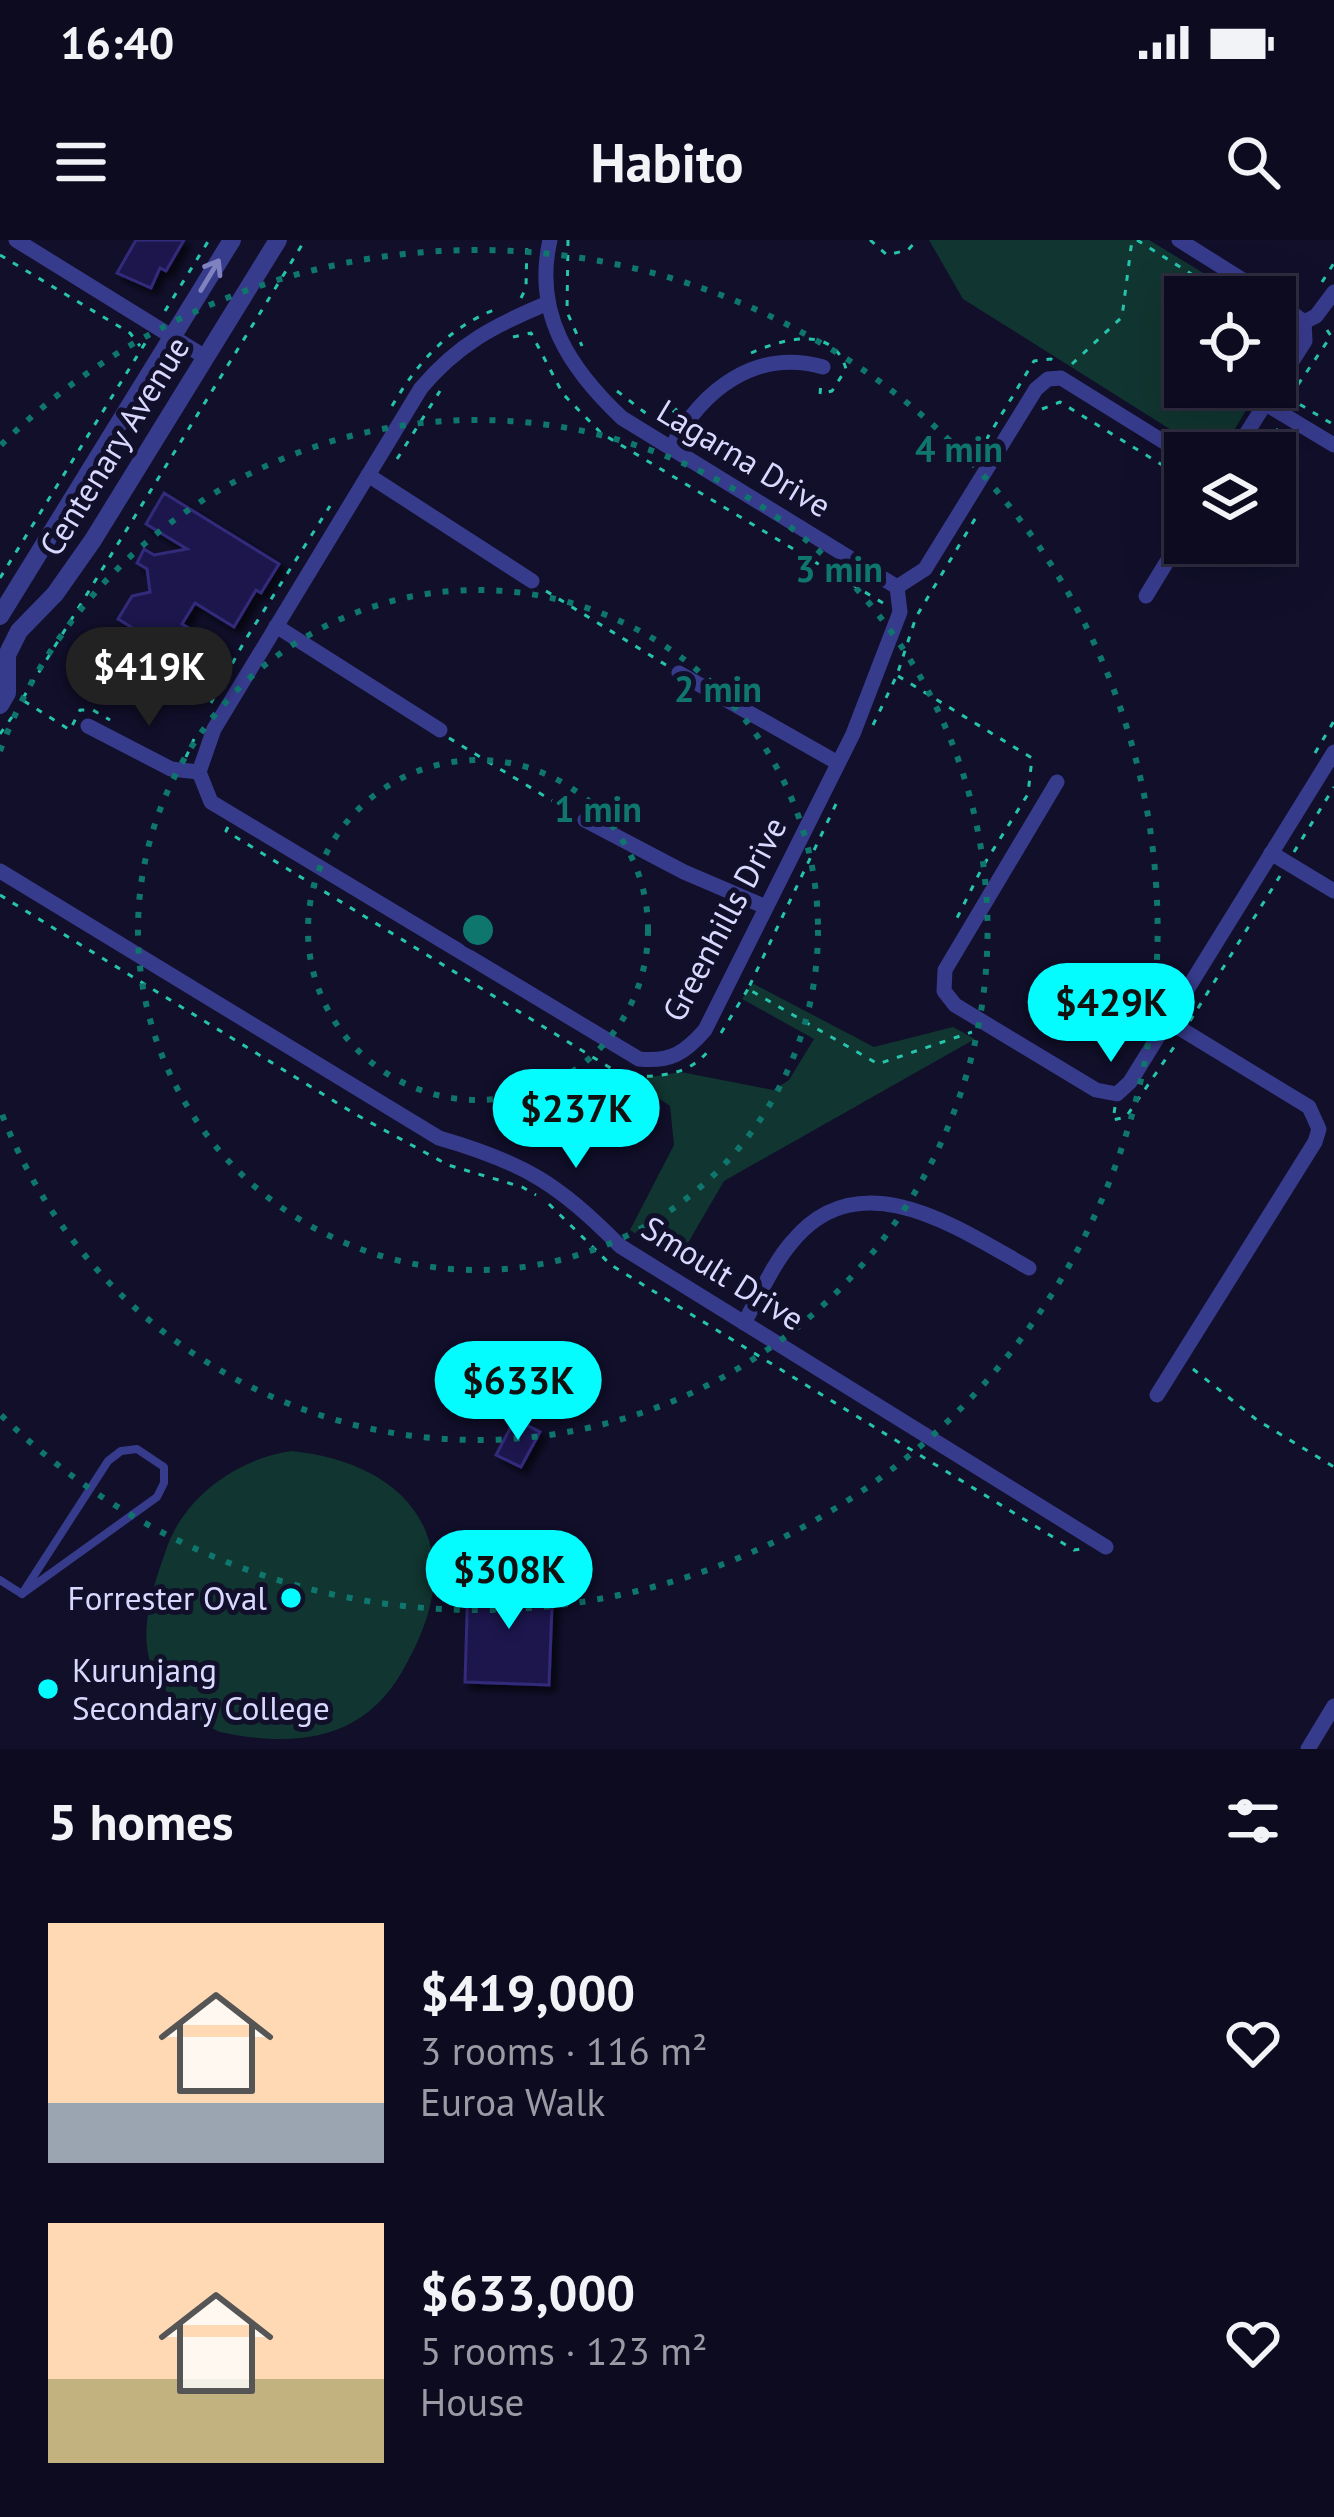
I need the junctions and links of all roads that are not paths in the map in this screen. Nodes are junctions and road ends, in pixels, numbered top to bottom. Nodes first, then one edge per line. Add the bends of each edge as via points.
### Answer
1 (16, 240) edge
2 (232, 240) edge
3 (278, 240) edge
4 (550, 240) edge
5 (1179, 240) edge
6 (1236, 276) edge
7 (1334, 292) edge
8 (548, 303) junction
9 (1296, 316) edge
10 (1304, 322) junction
11 (164, 332) junction
12 (1296, 356) edge
13 (206, 358) junction
14 (823, 367) dead end
15 (1273, 408) edge
16 (1164, 441) edge
17 (675, 442) junction
18 (1334, 445) edge
19 (375, 479) junction
20 (1166, 564) edge
21 (532, 581) road end
22 (898, 595) junction
23 (1146, 596) dead end
24 (0, 616) edge
25 (276, 626) junction
26 (679, 673) road end
27 (4, 675) edge
28 (6, 711) edge
29 (88, 725) dead end
30 (440, 730) road end
31 (1334, 752) edge
32 (838, 763) junction
33 (199, 772) junction
34 (1057, 782) dead end
35 (585, 820) road end
36 (1271, 853) junction
37 (0, 871) edge
38 (1334, 891) edge
39 (766, 907) junction
40 (1168, 1022) junction
41 (1029, 1268) dead end
42 (744, 1323) junction
43 (1157, 1395) dead end
44 (1106, 1547) road end
45 (0, 1580) edge
46 (22, 1594) junction
47 (1334, 1706) edge
48 (1308, 1749) edge

1 - 11 street
11 -> 2 street, Centenary Avenue
3 - 13 street, Centenary Avenue
4 - 8 street, Lagarna Drive via 542,272
5 - 6 street
7 - 10 street
8 - 17 street, Lagarna Drive via 587,386 622,418
8 - 19 street via 446,358
9 - 10 street
10 - 12 street
11 - 13 street
11 - 24 street, Centenary Avenue
13 - 27 street, Centenary Avenue via 74,568 19,631
14 - 17 street via 771,361 728,382 688,416
15 - 18 street
16 - 22 street via 1061,378 1048,379 925,569
17 - 22 street, Lagarna Drive
19 - 21 street
19 - 25 street
20 - 23 street
22 - 32 street, Greenhills Drive via 900,612
25 - 30 street
25 - 33 street via 214,729
26 - 32 street
27 - 28 street, Centenary Avenue
29 - 33 street via 170,770
31 - 36 street
32 - 39 street, Greenhills Drive
33 - 39 street, Greenhills Drive via 211,802 638,1059 666,1061 705,1030
34 - 40 street via 945,970 944,991 1096,1090 1117,1094
35 - 39 street
36 - 38 street
36 - 40 street
37 - 42 street, Smoult Drive via 440,1138 541,1176 620,1246
40 - 43 street via 1309,1107 1319,1129
41 - 42 street via 938,1216 862,1204 832,1210 800,1233
42 - 44 street, Smoult Drive
45 - 46 lane
46 - 46 lane via 107,1461 137,1449 164,1467 149,1506
47 - 48 street

